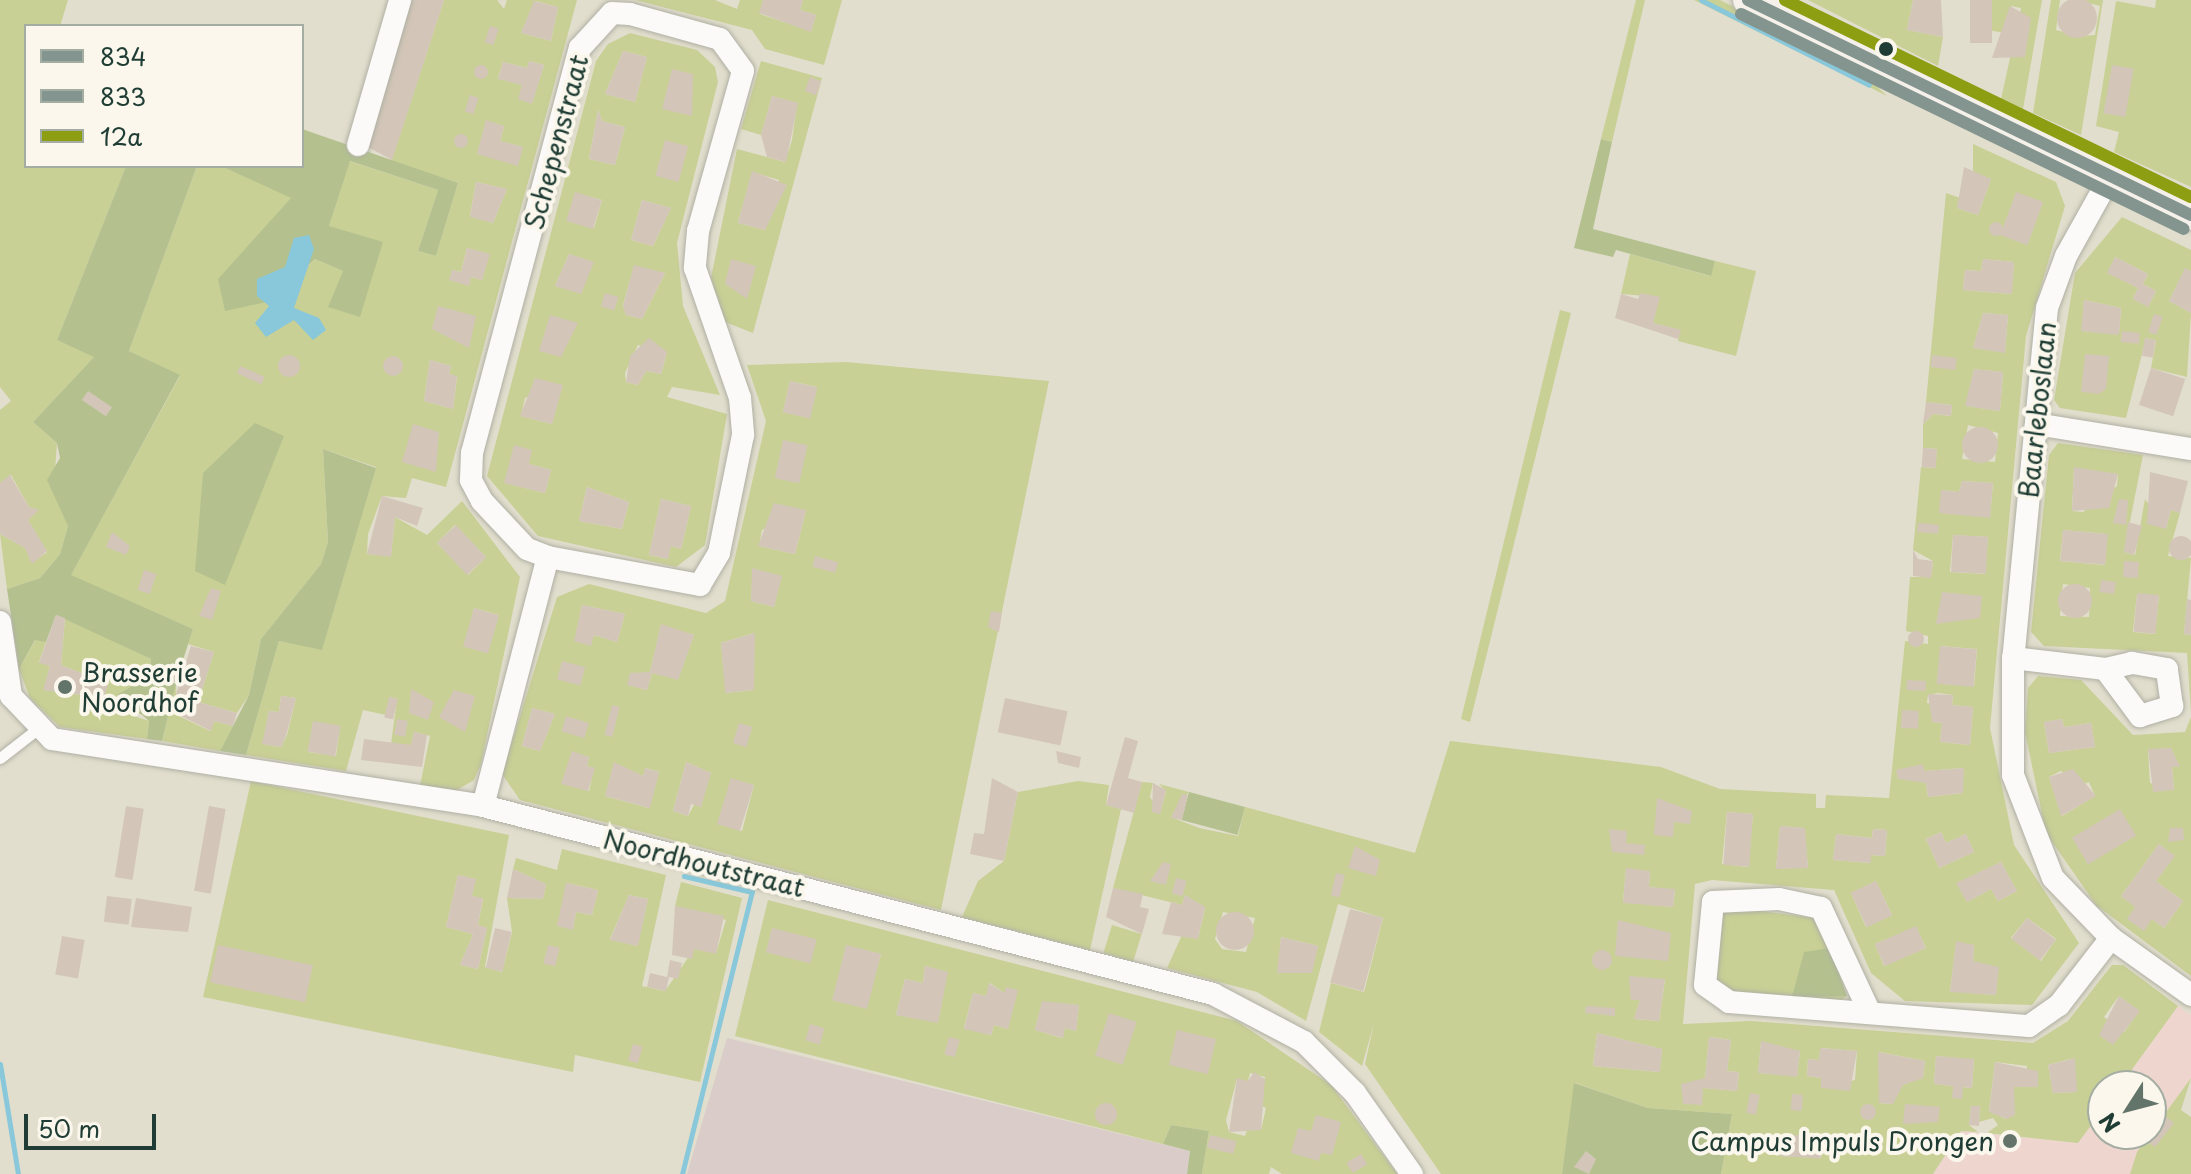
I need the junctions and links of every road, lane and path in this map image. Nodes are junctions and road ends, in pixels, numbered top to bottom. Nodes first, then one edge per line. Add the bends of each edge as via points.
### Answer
1 (400, 0) edge
2 (1748, 0) edge
3 (358, 145) dead end
4 (2110, 177) junction
5 (2191, 215) edge
6 (2036, 424) junction
7 (2191, 449) edge
8 (548, 557) junction
9 (0, 622) edge
10 (2013, 658) junction
11 (2105, 669) dead end
12 (36, 730) junction
13 (0, 758) edge
14 (483, 806) junction
15 (2111, 938) junction
16 (2191, 995) edge
17 (1870, 1013) junction
18 (1412, 1174) edge

1 - 3 street
2 - 4 main road
4 - 5 main road
4 - 6 street, Baarleboslaan via 2066,256 2047,308
6 - 7 street
6 - 10 street, Baarleboslaan
8 - 8 street, Schepenstraat via 527,549 482,501 471,480 472,453 580,48 612,13 630,14 720,39 743,71 698,231 695,268 740,398 743,435 719,553 700,585
8 - 14 street
9 - 12 street via 11,696
10 - 11 street
10 - 15 street, Baarleboslaan via 2009,730 2022,814 2053,878
12 - 13 lane
12 - 14 street, Noordhoutstraat via 73,745
14 - 18 street, Noordhoutstraat via 1213,994 1304,1042 1355,1093
15 - 16 street, Baarleboslaan
15 - 17 street via 2059,1005 2029,1026
17 - 17 street via 1712,997 1705,985 1713,902 1779,899 1821,908

